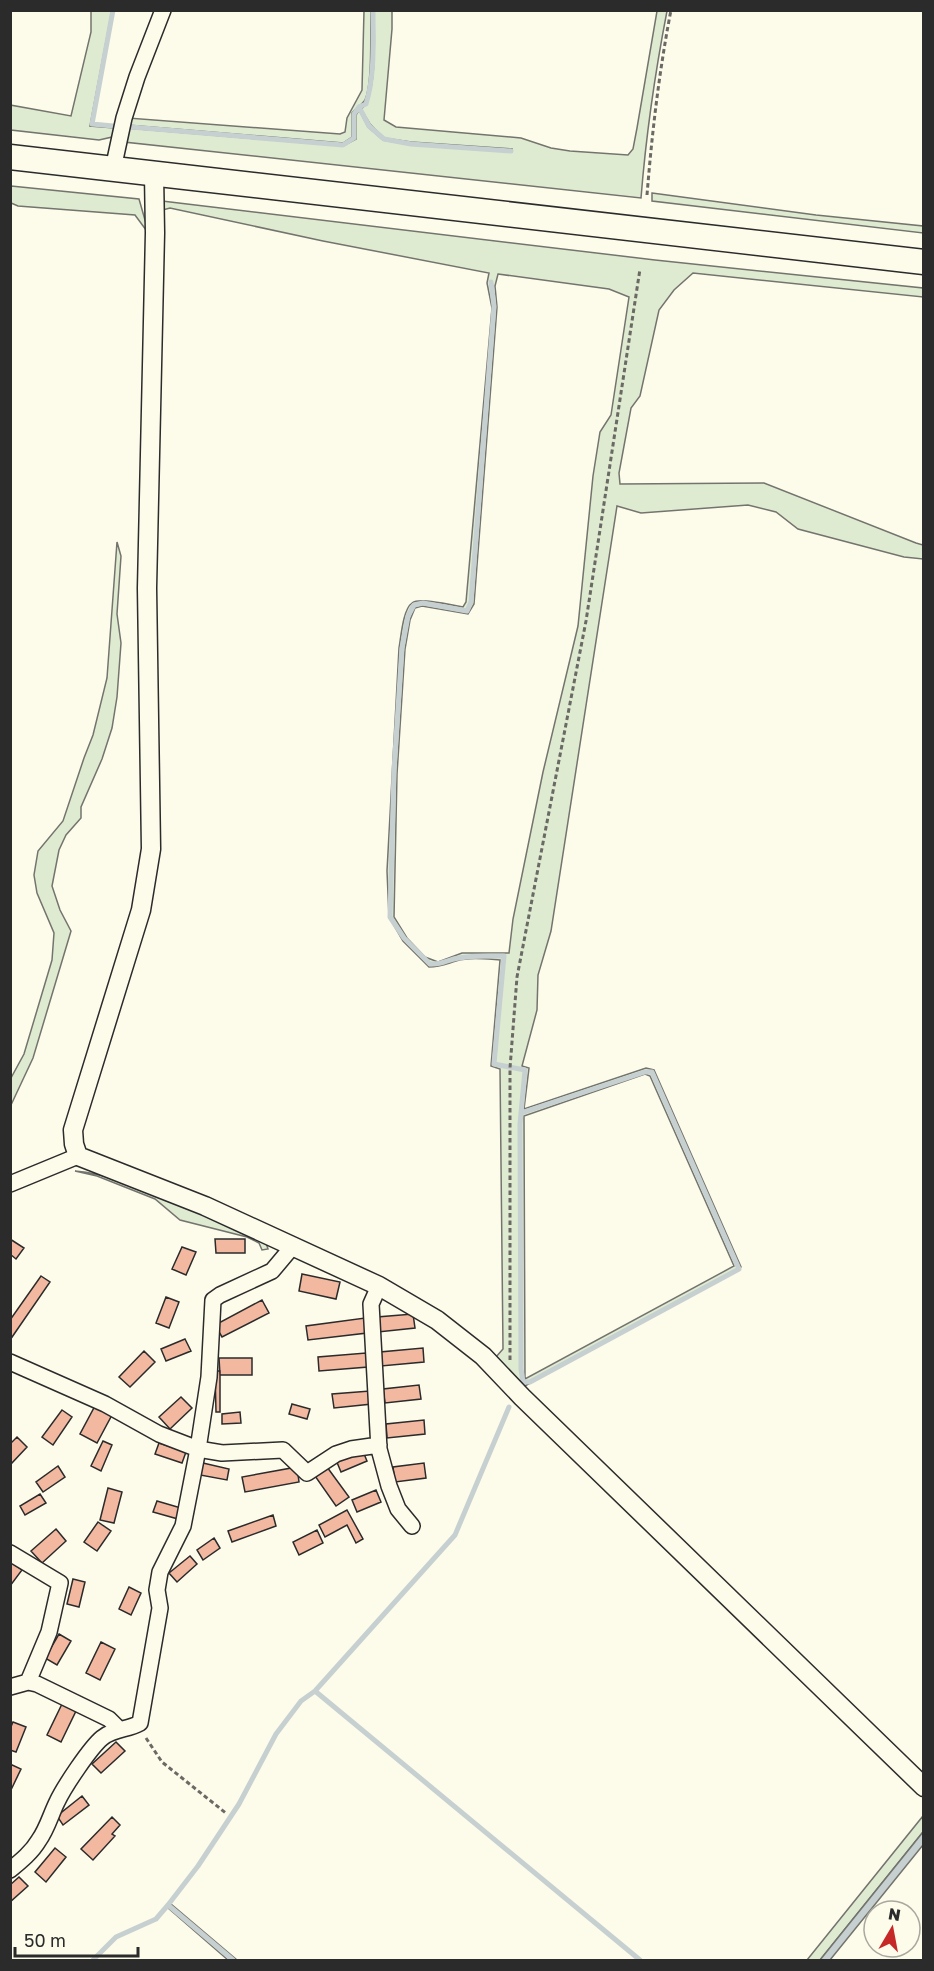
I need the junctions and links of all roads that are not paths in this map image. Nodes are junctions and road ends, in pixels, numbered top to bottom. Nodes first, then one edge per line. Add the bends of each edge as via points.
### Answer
1 (163, 10) edge
2 (10, 157) edge
3 (113, 169) junction
4 (154, 174) junction
5 (924, 262) edge
6 (78, 1156) junction
7 (10, 1184) edge
8 (293, 1246) junction
9 (378, 1286) junction
10 (10, 1362) edge
11 (379, 1444) junction
12 (198, 1449) junction
13 (412, 1526) dead end
14 (10, 1553) edge
15 (28, 1682) junction
16 (10, 1687) edge
17 (125, 1728) junction
18 (924, 1787) edge
19 (10, 1870) edge

1 - 3 street via 137,76
2 - 3 highway
3 - 4 highway
4 - 5 highway
4 - 6 street via 147,588 151,849 141,910 73,1130
6 - 7 street
6 - 8 street
8 - 9 street
8 - 12 street via 272,1271 213,1300 209,1377
9 - 11 street via 371,1304
9 - 18 street via 437,1320 483,1356
10 - 12 street
11 - 12 street via 336,1454 307,1473 283,1450 222,1453
11 - 13 street via 398,1509
12 - 17 street via 183,1526 160,1572 160,1608 141,1723
14 - 15 street via 60,1583 49,1632
15 - 16 street
15 - 17 street
17 - 19 street via 102,1738 58,1799 40,1839

